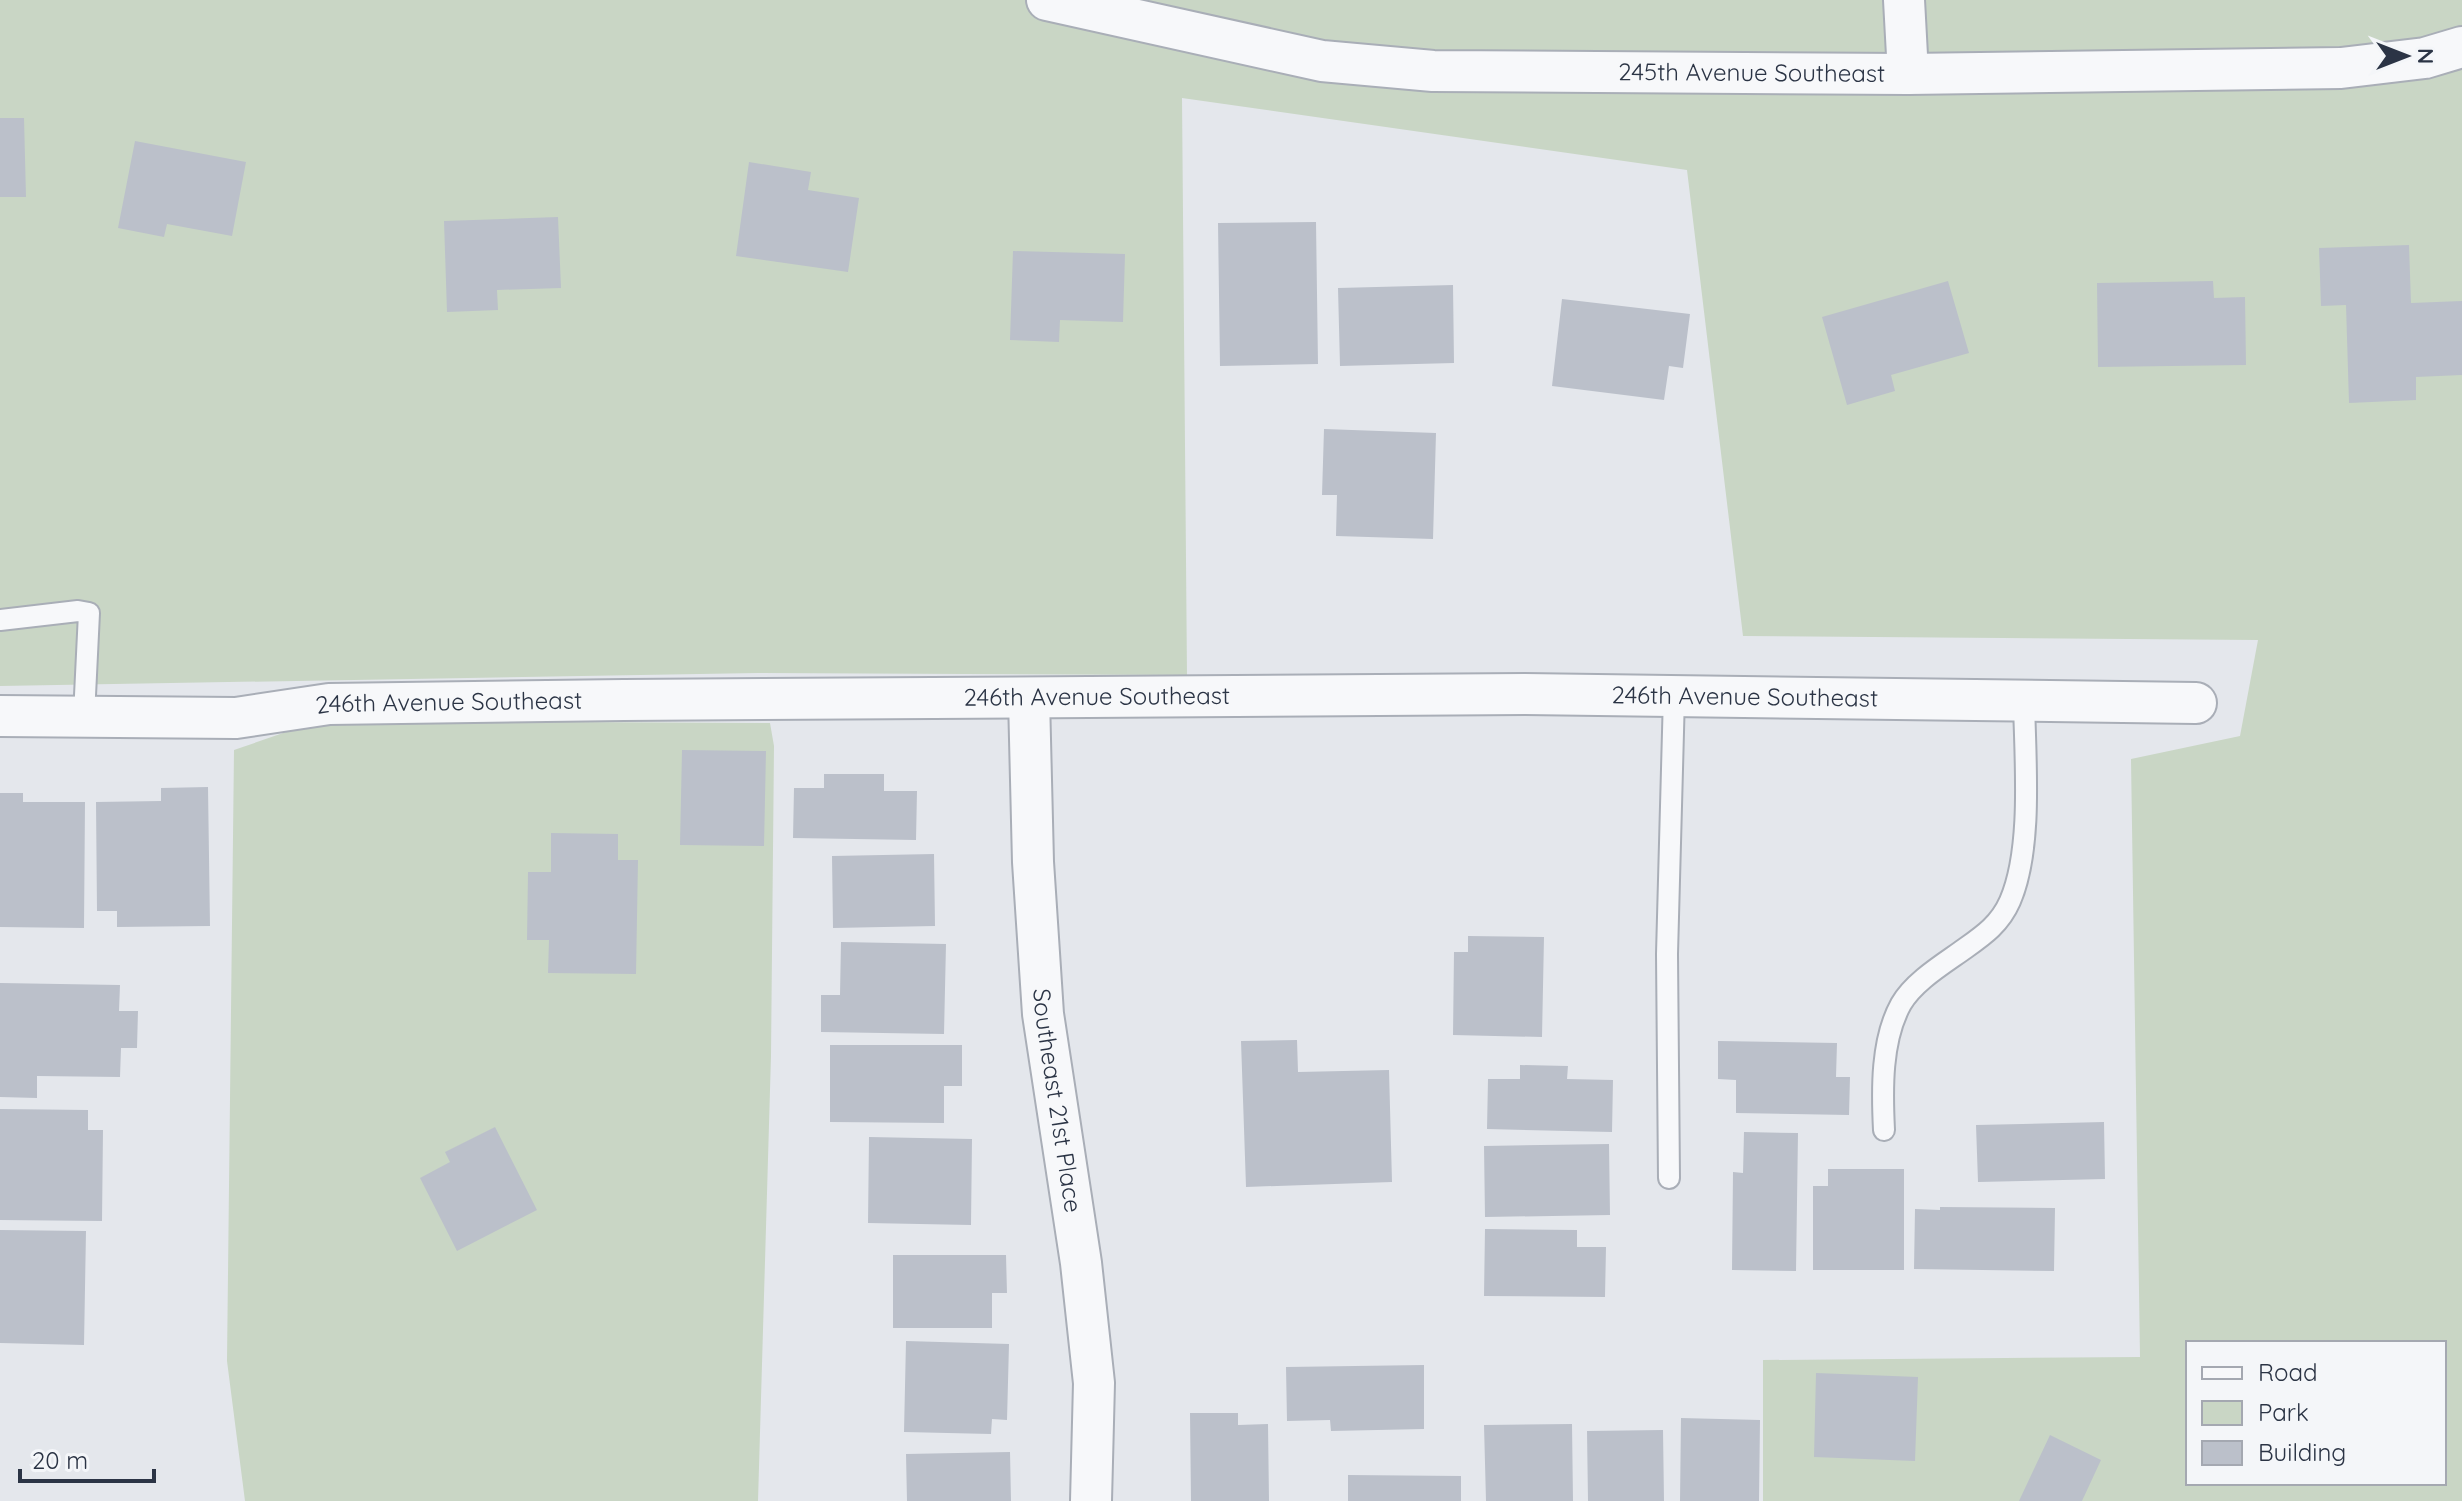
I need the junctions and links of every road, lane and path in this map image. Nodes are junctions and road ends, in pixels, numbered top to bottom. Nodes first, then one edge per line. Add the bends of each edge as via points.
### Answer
1 (1047, 0) edge
2 (1904, 0) edge
3 (2462, 47) edge
4 (1908, 74) junction
5 (0, 620) edge
6 (1674, 695) junction
7 (1029, 698) junction
8 (2024, 701) junction
9 (2196, 703) dead end
10 (0, 716) edge
11 (84, 716) junction
12 (1884, 1130) dead end
13 (1669, 1178) dead end
14 (1091, 1501) edge

1 - 4 street, 245th Avenue Southeast via 1322,61 1433,71
2 - 4 street
3 - 4 street, 245th Avenue Southeast via 2425,58 2341,68
5 - 11 lane via 89,613
6 - 7 street, 246th Avenue Southeast
6 - 8 street, 246th Avenue Southeast
6 - 13 lane via 1667,954
7 - 11 street, 246th Avenue Southeast via 329,704 236,718
7 - 14 street, Southeast 21st Place via 1043,1014 1094,1383
8 - 9 street, 246th Avenue Southeast
8 - 12 lane via 2023,842 2011,899 1994,928 1924,978 1901,1004 1888,1041
10 - 11 street, 246th Avenue Southeast

